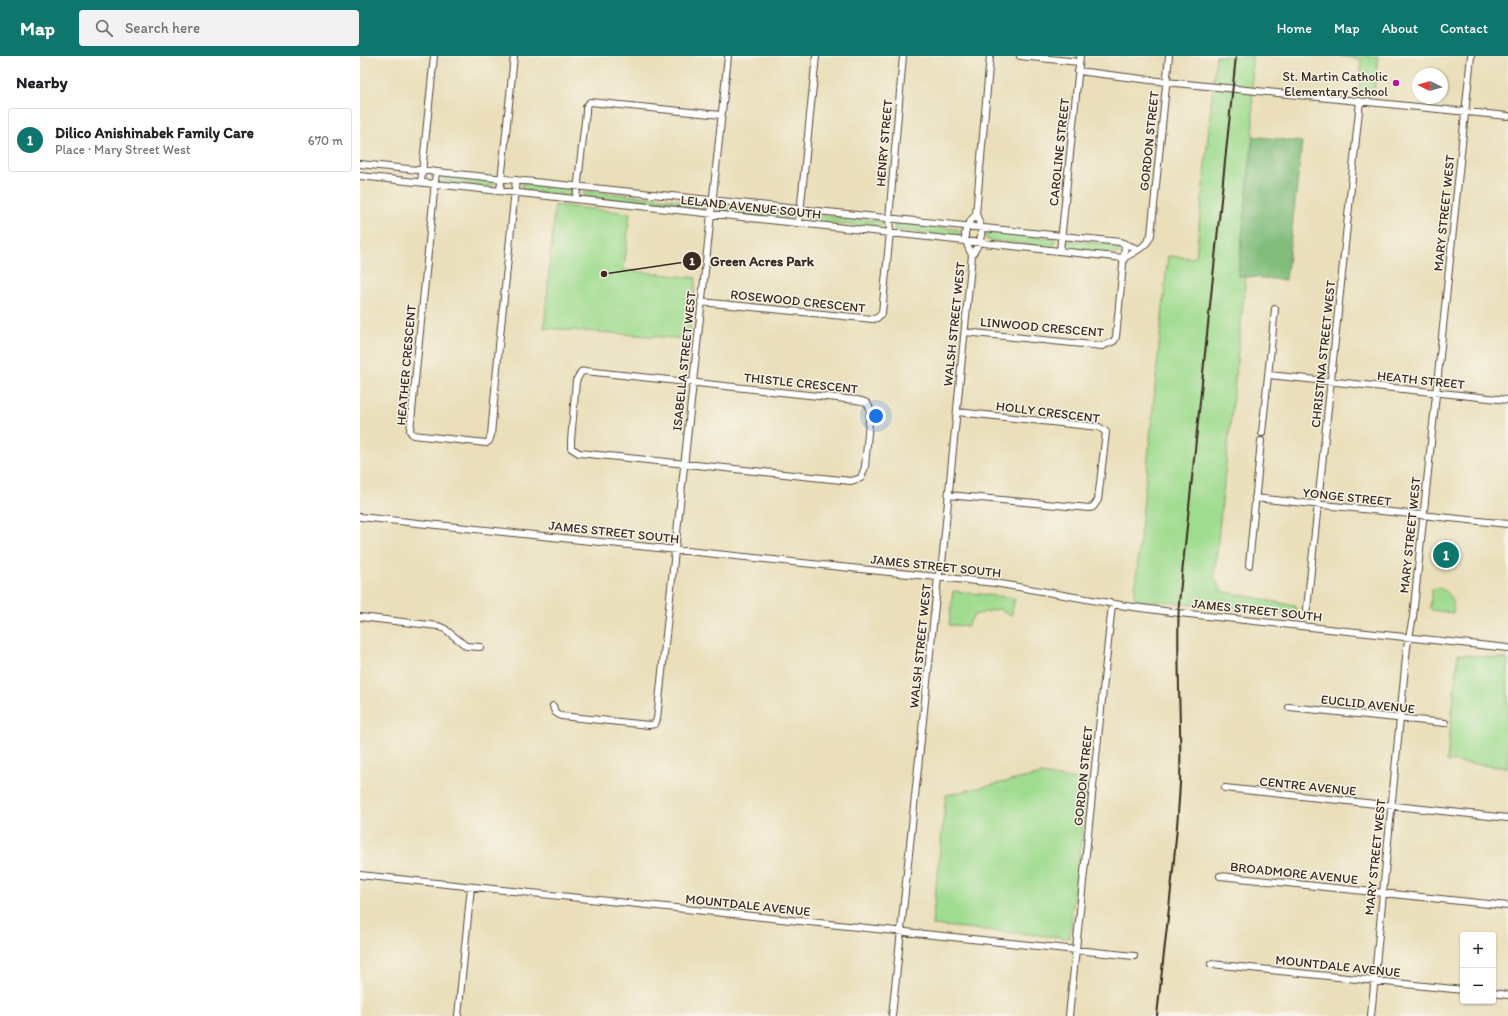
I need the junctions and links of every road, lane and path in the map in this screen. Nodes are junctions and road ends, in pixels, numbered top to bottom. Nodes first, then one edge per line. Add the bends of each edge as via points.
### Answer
1 (434, 56) edge
2 (514, 56) edge
3 (728, 56) edge
4 (816, 56) edge
5 (903, 56) edge
6 (990, 56) edge
7 (1020, 56) edge
8 (1169, 56) edge
9 (1470, 56) edge
10 (1080, 59) edge
11 (1078, 71) junction
12 (1166, 82) junction
13 (1360, 101) junction
14 (1465, 112) junction
15 (721, 115) junction
16 (1508, 116) edge
17 (360, 164) edge
18 (422, 170) junction
19 (436, 172) junction
20 (360, 176) edge
21 (501, 178) junction
22 (516, 180) junction
23 (421, 182) junction
24 (435, 184) junction
25 (577, 186) junction
26 (500, 191) junction
27 (515, 193) junction
28 (576, 199) junction
29 (712, 201) junction
30 (800, 210) junction
31 (711, 214) junction
32 (976, 214) junction
33 (888, 219) junction
34 (799, 223) junction
35 (966, 226) junction
36 (982, 227) junction
37 (890, 232) junction
38 (1062, 236) junction
39 (964, 240) junction
40 (980, 242) junction
41 (1125, 244) junction
42 (1138, 250) junction
43 (1060, 251) junction
44 (972, 255) junction
45 (1124, 258) junction
46 (701, 302) junction
47 (1275, 309) dead end
48 (965, 332) junction
49 (1269, 375) junction
50 (1331, 381) junction
51 (693, 383) junction
52 (1436, 394) junction
53 (1508, 400) edge
54 (957, 412) junction
55 (1262, 433) dead end
56 (1261, 441) dead end
57 (684, 464) junction
58 (948, 495) junction
59 (1255, 498) junction
60 (1318, 505) junction
61 (1423, 516) junction
62 (360, 517) edge
63 (1508, 524) edge
64 (675, 549) junction
65 (1249, 565) dead end
66 (938, 577) junction
67 (1112, 604) junction
68 (1307, 609) dead end
69 (360, 617) edge
70 (1408, 637) junction
71 (480, 647) dead end
72 (1508, 648) edge
73 (553, 706) dead end
74 (1289, 707) dead end
75 (1400, 718) junction
76 (1445, 723) dead end
77 (1225, 788) dead end
78 (1391, 806) junction
79 (1508, 818) edge
80 (360, 875) edge
81 (1220, 876) dead end
82 (471, 887) junction
83 (1382, 893) junction
84 (1508, 906) edge
85 (900, 932) junction
86 (1075, 950) junction
87 (1134, 956) dead end
88 (1211, 964) dead end
89 (1374, 981) junction
90 (1460, 990) edge
91 (1496, 993) edge
92 (1508, 995) edge
93 (458, 1016) edge
94 (892, 1016) edge
95 (1069, 1016) edge
96 (1371, 1016) edge

1 - 18 street
2 - 21 street
3 - 15 street, ISABELLA STREET WEST
4 - 30 street
5 - 33 street, HENRY STREET
6 - 32 street
7 - 10 street
8 - 12 street, GORDON STREET
9 - 14 street, MARY STREET WEST
10 - 11 street, CAROLINE STREET
11 - 12 street
11 - 38 street, CAROLINE STREET
12 - 13 street
12 - 42 street, GORDON STREET via 1152,227 1150,239
13 - 14 street
13 - 50 street, CHRISTINA STREET WEST
14 - 16 street
14 - 52 street, MARY STREET WEST
15 - 25 street via 590,102 586,107
15 - 29 street, ISABELLA STREET WEST
17 - 18 street, LELAND AVENUE SOUTH
18 - 19 street, LELAND AVENUE SOUTH
18 - 23 street
19 - 21 street, LELAND AVENUE SOUTH
19 - 24 street, HEATHER CRESCENT
20 - 23 street, LELAND AVENUE SOUTH
21 - 22 street, LELAND AVENUE SOUTH
21 - 26 street
22 - 25 street, LELAND AVENUE SOUTH
22 - 27 street, HEATHER CRESCENT
23 - 24 street, LELAND AVENUE SOUTH
24 - 26 street, LELAND AVENUE SOUTH
24 - 27 street, HEATHER CRESCENT via 410,428 411,434 416,436 482,443 490,439
25 - 28 street
25 - 29 street, LELAND AVENUE SOUTH
26 - 27 street, LELAND AVENUE SOUTH
27 - 28 street, LELAND AVENUE SOUTH
28 - 31 street, LELAND AVENUE SOUTH
29 - 30 street, LELAND AVENUE SOUTH
29 - 31 street, ISABELLA STREET WEST
30 - 33 street, LELAND AVENUE SOUTH
30 - 34 street
31 - 34 street, LELAND AVENUE SOUTH
31 - 46 street, ISABELLA STREET WEST
32 - 35 street
32 - 36 street
33 - 35 street, LELAND AVENUE SOUTH
33 - 37 street, HENRY STREET
34 - 37 street, LELAND AVENUE SOUTH
35 - 36 street, LELAND AVENUE SOUTH
35 - 39 street
36 - 38 street, LELAND AVENUE SOUTH
36 - 40 street, WALSH STREET WEST
37 - 39 street, LELAND AVENUE SOUTH
37 - 46 street, ROSEWOOD CRESCENT via 882,313 877,318
38 - 41 street, LELAND AVENUE SOUTH
38 - 43 street, CAROLINE STREET
39 - 40 street, LELAND AVENUE SOUTH
39 - 44 street, WALSH STREET WEST
40 - 43 street, LELAND AVENUE SOUTH
40 - 44 street, WALSH STREET WEST
41 - 42 street, LELAND AVENUE SOUTH
41 - 45 street, LINWOOD CRESCENT
42 - 45 street
43 - 45 street, LELAND AVENUE SOUTH
44 - 48 street, WALSH STREET WEST
45 - 48 street, LINWOOD CRESCENT via 1116,337 1108,344 1102,346
46 - 51 street, ISABELLA STREET WEST
47 - 49 street
48 - 54 street, WALSH STREET WEST
49 - 50 street, HEATH STREET
49 - 55 street
50 - 52 street, HEATH STREET
50 - 60 street, CHRISTINA STREET WEST
51 - 57 street, ISABELLA STREET WEST
51 - 57 street via 585,371 580,373 576,381 571,444 574,451
51 - 57 street, THISTLE CRESCENT via 867,402 870,410 865,467 861,478 851,481
52 - 53 street, HEATH STREET
52 - 61 street, MARY STREET WEST
54 - 58 street, WALSH STREET WEST
54 - 58 street, HOLLY CRESCENT via 1099,428 1106,432 1098,500 1093,507
56 - 59 street
57 - 64 street, ISABELLA STREET WEST
58 - 66 street, WALSH STREET WEST via 942,563
59 - 60 street, YONGE STREET
59 - 65 street
60 - 61 street, YONGE STREET
60 - 68 street, CHRISTINA STREET WEST
61 - 63 street, YONGE STREET
61 - 70 street, MARY STREET WEST via 1413,617
62 - 64 street, JAMES STREET SOUTH
64 - 66 street, JAMES STREET SOUTH
64 - 73 street, ISABELLA STREET WEST via 659,712 655,724 561,716 555,712
66 - 67 street, JAMES STREET SOUTH via 1023,587
66 - 85 street, WALSH STREET WEST
67 - 70 street, JAMES STREET SOUTH
67 - 86 street, GORDON STREET
69 - 71 street via 438,626 466,646
70 - 72 street, JAMES STREET SOUTH
70 - 75 street, MARY STREET WEST
74 - 75 street, EUCLID AVENUE
75 - 76 street, EUCLID AVENUE
75 - 78 street, MARY STREET WEST
77 - 78 street, CENTRE AVENUE
78 - 79 street, CENTRE AVENUE
78 - 83 street, MARY STREET WEST
80 - 82 street, MOUNTDALE AVENUE
81 - 83 street, BROADMORE AVENUE
82 - 85 street, MOUNTDALE AVENUE
82 - 93 street
83 - 84 street, BROADMORE AVENUE
83 - 89 street, MARY STREET WEST
85 - 86 street, MOUNTDALE AVENUE
85 - 94 street, WALSH STREET WEST
86 - 87 street, MOUNTDALE AVENUE
86 - 95 street, GORDON STREET
88 - 89 street, MOUNTDALE AVENUE
89 - 90 street, MOUNTDALE AVENUE
89 - 96 street, MARY STREET WEST
91 - 92 street

